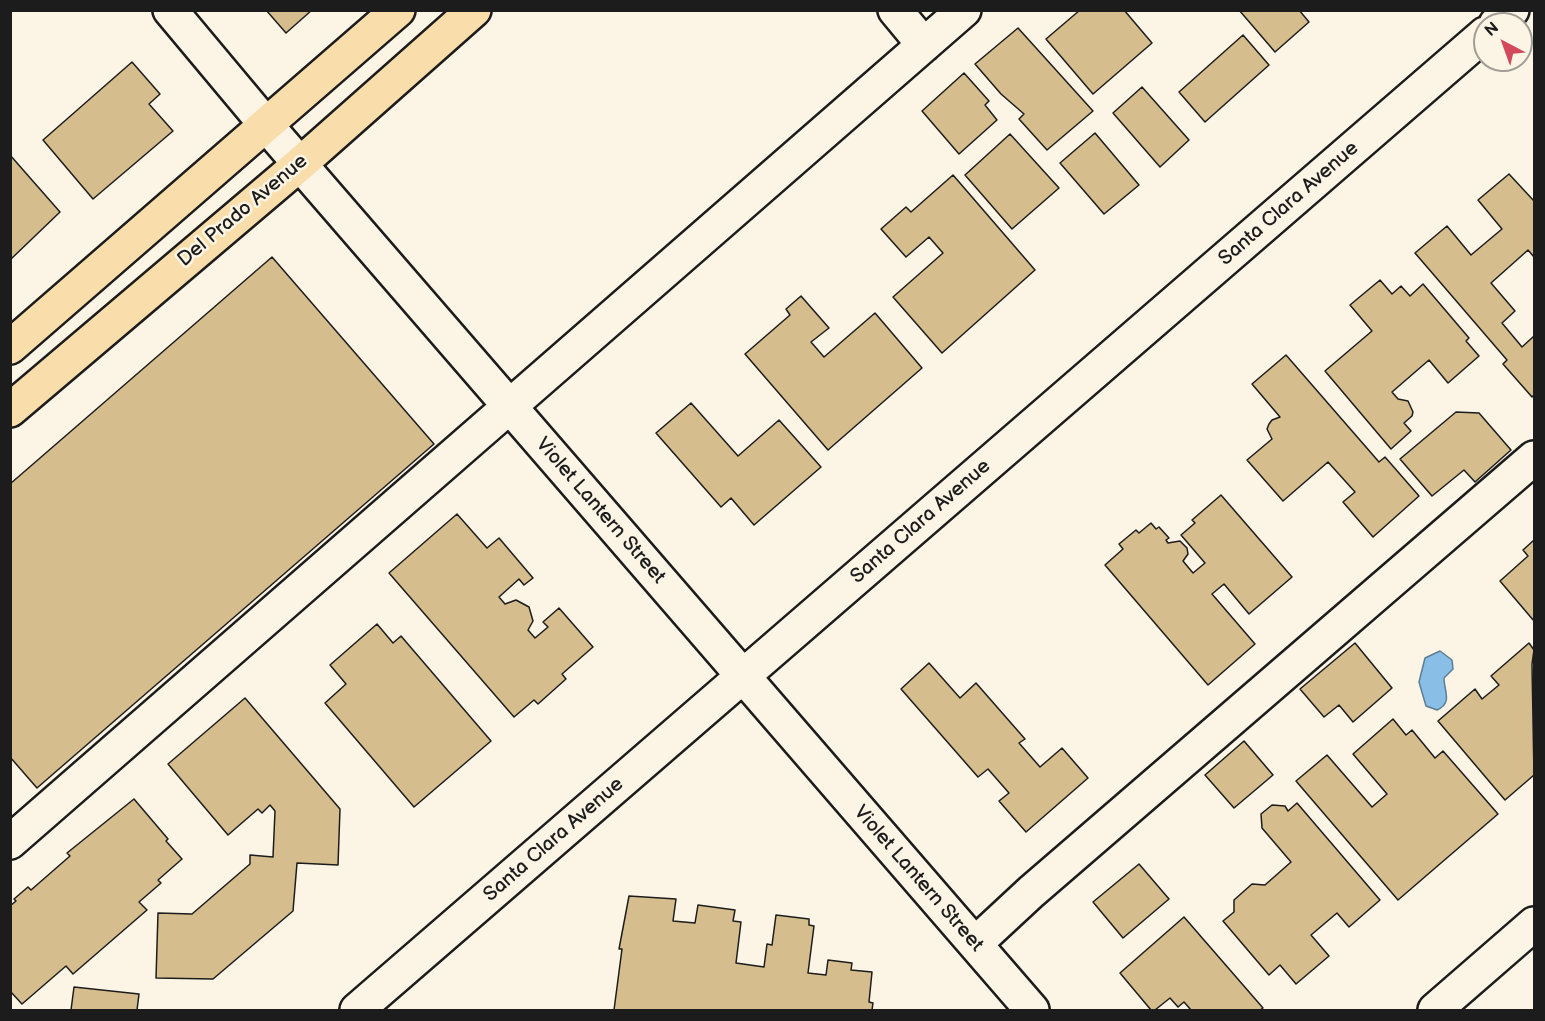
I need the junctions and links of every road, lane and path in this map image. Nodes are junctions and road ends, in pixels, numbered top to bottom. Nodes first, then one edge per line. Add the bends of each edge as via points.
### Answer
1 (170, 10) edge
2 (398, 10) edge
3 (474, 10) edge
4 (895, 10) edge
5 (964, 10) edge
6 (1473, 44) edge
7 (924, 45) junction
8 (267, 126) junction
9 (300, 164) junction
10 (10, 347) edge
11 (510, 407) junction
12 (10, 410) edge
13 (1534, 458) edge
14 (743, 677) junction
15 (10, 842) edge
16 (1534, 924) edge
17 (975, 944) junction
18 (357, 1011) edge
19 (1032, 1011) edge
20 (1435, 1011) edge

1 - 8 street, Violet Lantern Street
2 - 8 main road
3 - 9 main road, Del Prado Avenue
4 - 7 street
5 - 7 street
6 - 14 street, Santa Clara Avenue
7 - 11 street
8 - 9 street, Violet Lantern Street
8 - 10 main road
9 - 11 street, Violet Lantern Street
9 - 12 main road, Del Prado Avenue
11 - 14 street, Violet Lantern Street
11 - 15 street
13 - 17 street
14 - 17 street, Violet Lantern Street
14 - 18 street, Santa Clara Avenue
16 - 20 street
17 - 19 street, Violet Lantern Street

